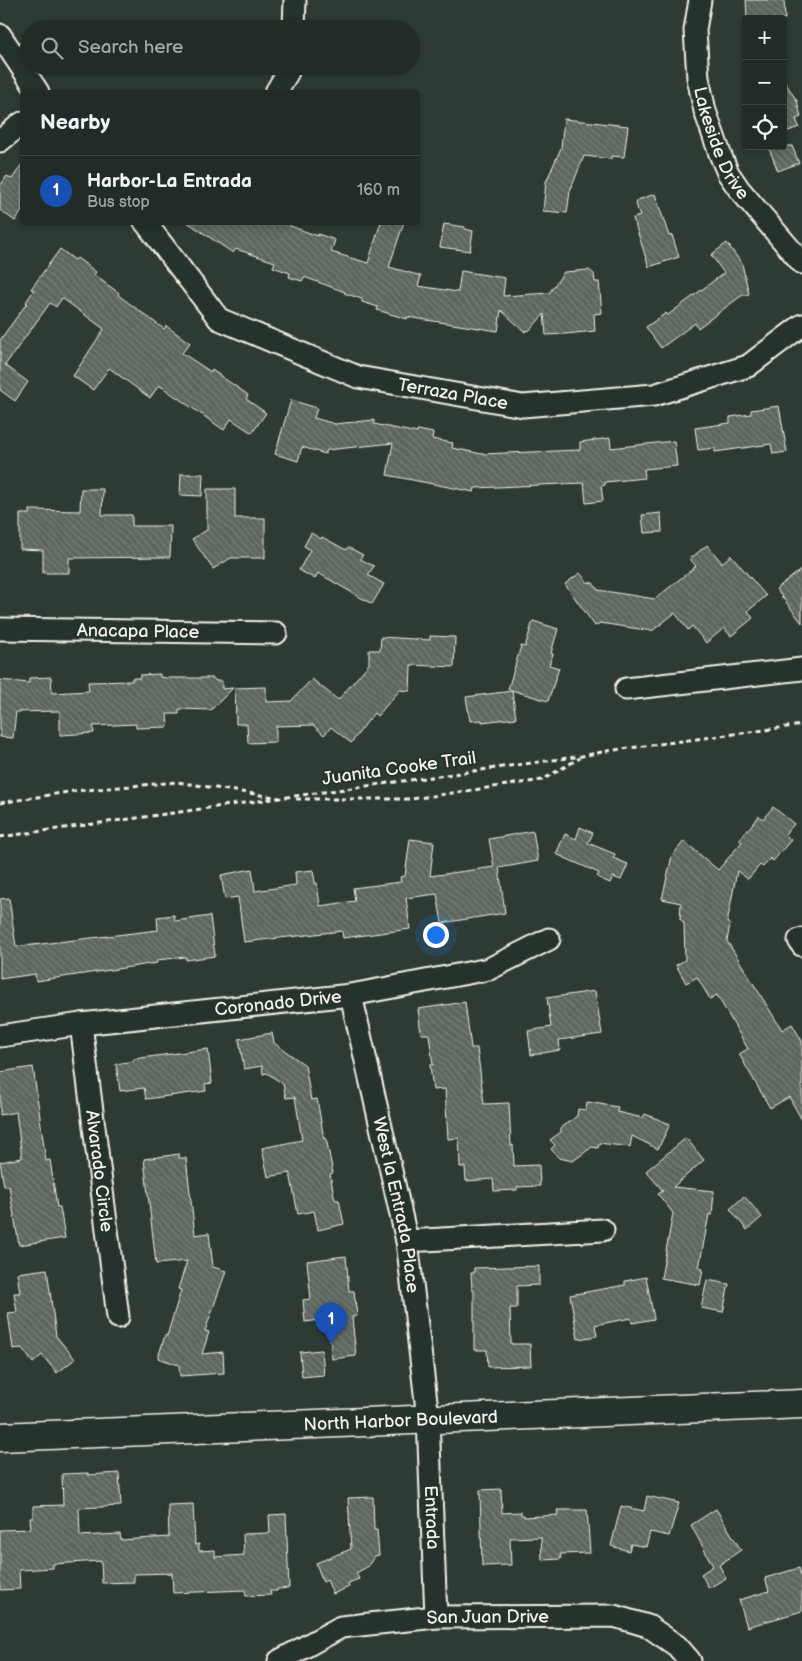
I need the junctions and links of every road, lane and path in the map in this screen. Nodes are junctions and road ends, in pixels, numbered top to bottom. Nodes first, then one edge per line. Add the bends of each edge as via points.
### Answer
1 (295, 0) edge
2 (700, 0) edge
3 (294, 20) edge
4 (0, 35) edge
5 (20, 65) edge
6 (27, 75) edge
7 (286, 75) edge
8 (37, 90) edge
9 (277, 90) edge
10 (20, 125) edge
11 (0, 140) edge
12 (147, 225) edge
13 (802, 262) edge
14 (802, 325) edge
15 (0, 629) edge
16 (276, 633) dead end
17 (802, 669) edge
18 (626, 689) dead end
19 (802, 725) edge
20 (582, 756) junction
21 (284, 799) junction
22 (0, 803) edge
23 (0, 837) edge
24 (549, 939) dead end
25 (351, 994) junction
26 (81, 1024) junction
27 (0, 1036) edge
28 (603, 1230) dead end
29 (407, 1241) junction
30 (118, 1317) dead end
31 (802, 1404) edge
32 (428, 1418) junction
33 (0, 1437) edge
34 (436, 1617) junction
35 (279, 1661) edge
36 (690, 1661) edge

1 - 3 street
2 - 13 street, Lakeside Drive via 695,30 698,78 720,154 739,189
4 - 5 street
6 - 8 street
7 - 9 street
10 - 11 street
12 - 14 street, Terraza Place via 219,319 358,377 523,406 654,395 748,366
15 - 16 street, Anacapa Place
17 - 18 street
19 - 20 path, Juanita Cooke Trail
20 - 21 path, Juanita Cooke Trail
20 - 21 path via 542,780 411,799
21 - 22 path via 177,782 74,791
21 - 23 path, Juanita Cooke Trail
24 - 25 street, Coronado Drive via 489,969
25 - 26 street, Coronado Drive
25 - 29 street, West la Entrada Place
26 - 27 street, Coronado Drive
26 - 30 street, Alvarado Circle
28 - 29 street
29 - 32 street, West la Entrada Place
31 - 32 main road, North Harbor Boulevard
32 - 33 main road, North Harbor Boulevard
32 - 34 street, Entrada
34 - 35 street, San Juan Drive via 341,1627
34 - 36 street, San Juan Drive via 614,1616 648,1626 677,1646

